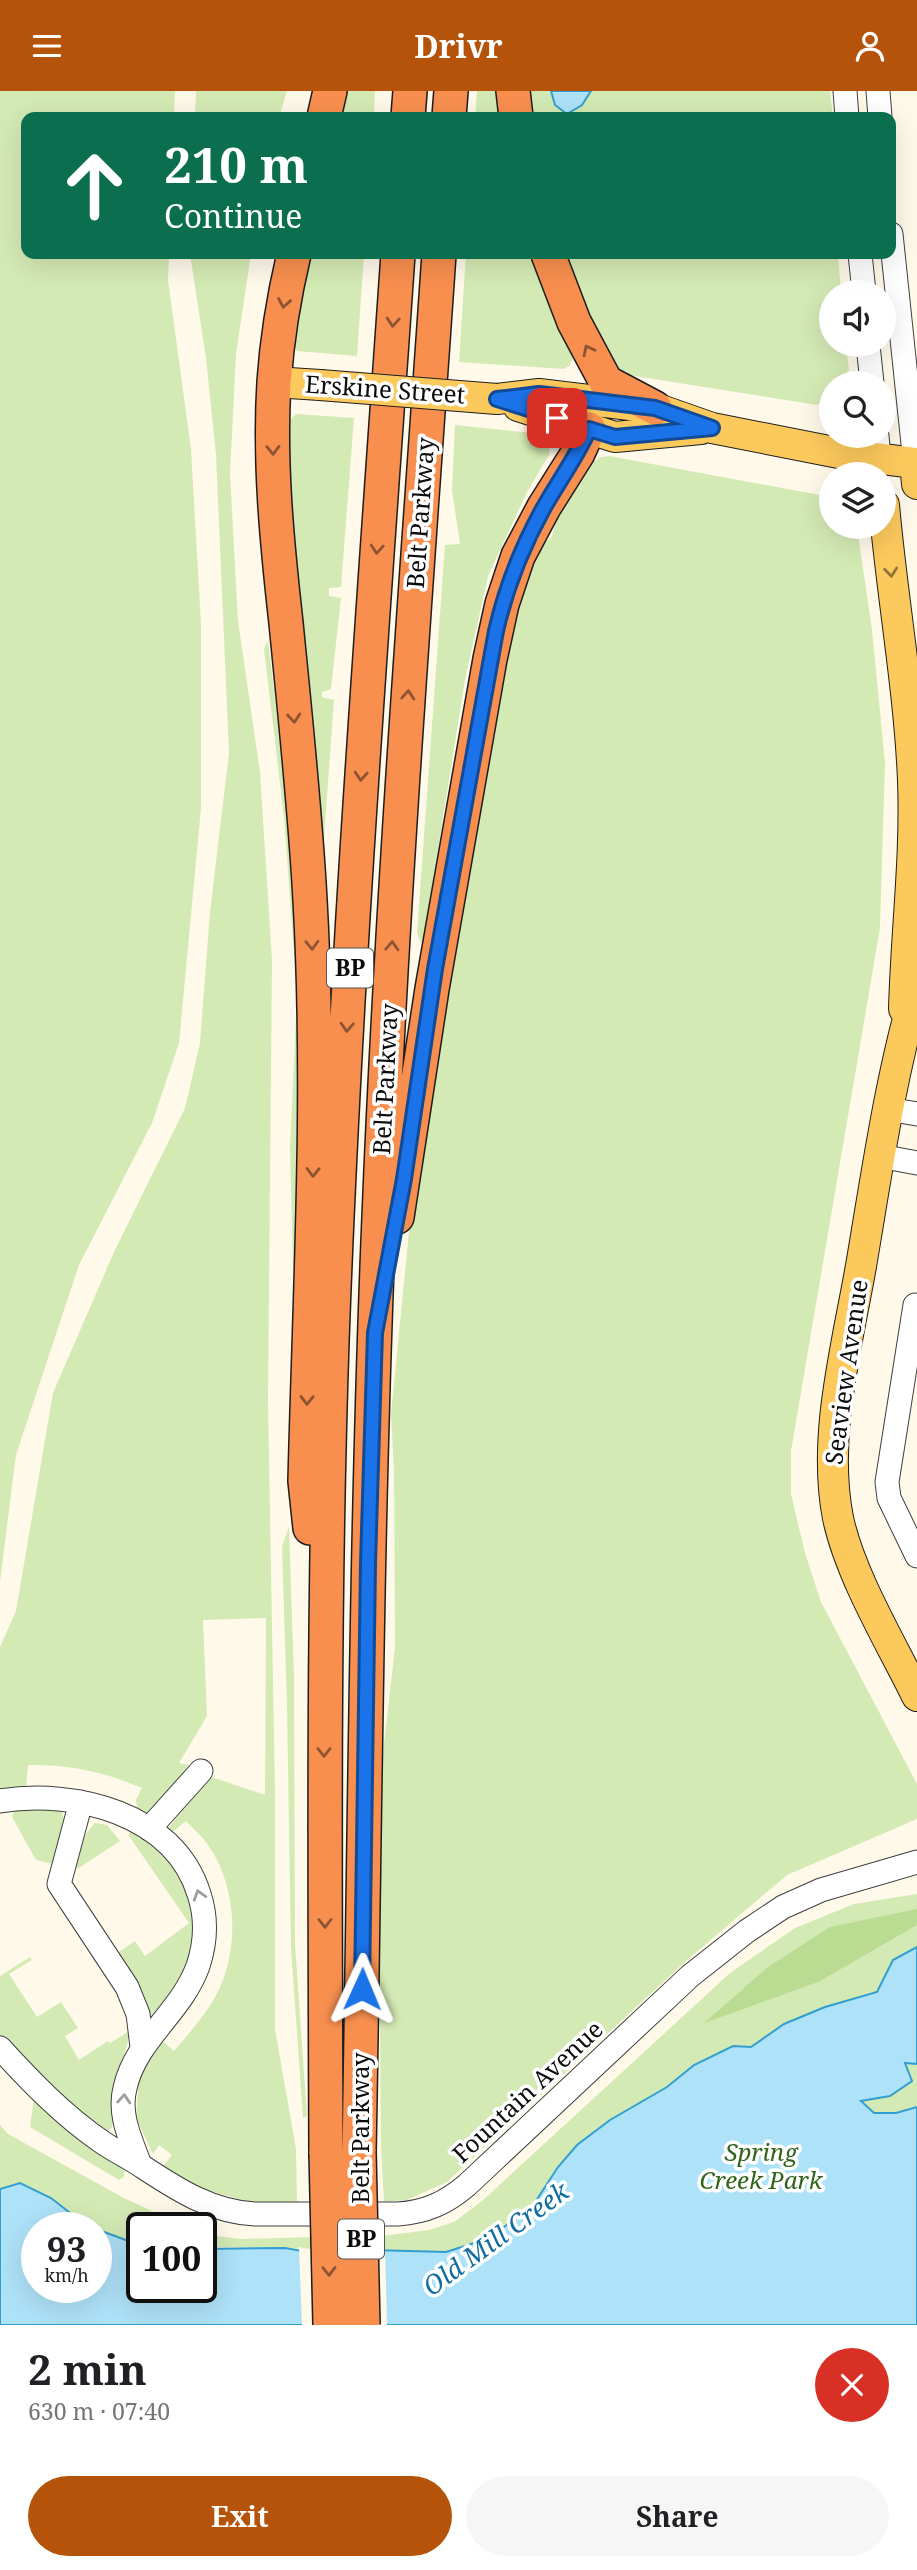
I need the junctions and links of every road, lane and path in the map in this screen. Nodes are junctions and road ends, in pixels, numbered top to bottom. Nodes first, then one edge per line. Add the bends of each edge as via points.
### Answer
1 (330, 91) edge
2 (410, 91) edge
3 (451, 91) edge
4 (513, 91) edge
5 (845, 91) edge
6 (878, 91) edge
7 (325, 112) edge
8 (408, 112) edge
9 (449, 112) edge
10 (515, 112) edge
11 (847, 112) edge
12 (880, 112) edge
13 (293, 259) edge
14 (398, 259) edge
15 (439, 259) edge
16 (550, 259) edge
17 (861, 259) edge
18 (894, 259) edge
19 (863, 280) edge
20 (274, 381) junction
21 (497, 399) junction
22 (655, 408) junction
23 (712, 428) junction
24 (589, 429) junction
25 (879, 456) edge
26 (916, 471) edge
27 (888, 539) edge
28 (917, 986) edge
29 (903, 1034) junction
30 (887, 1109) junction
31 (917, 1114) edge
32 (880, 1156) junction
33 (917, 1163) edge
34 (915, 1305) dead end
35 (375, 1333) junction
36 (917, 1556) edge
37 (324, 1684) junction
38 (917, 1696) edge
39 (201, 1771) dead end
40 (0, 1801) edge
41 (81, 1803) junction
42 (149, 1829) junction
43 (917, 1862) edge
44 (142, 2047) junction
45 (0, 2048) edge
46 (140, 2165) junction
47 (330, 2325) edge
48 (363, 2325) edge

1 - 7 highway
2 - 8 highway
3 - 9 highway
4 - 10 highway
5 - 11 street
6 - 12 street
13 -> 20 highway
14 -> 37 highway, Belt Parkway / BP via 347,1014 332,1340
35 -> 15 highway, Belt Parkway / BP via 396,883
22 -> 16 highway via 606,381 574,322
17 - 19 street
18 - 26 street
20 - 21 main road, Erskine Street, bridge
20 -> 37 highway via 277,534 313,953 315,1071 305,1481
21 - 22 main road, Erskine Street via 539,394
21 - 24 main road, Erskine Street
22 - 23 main road, Erskine Street
23 - 24 main road, Erskine Street via 615,437
23 - 25 main road, Erskine Street via 849,455
24 - 35 highway via 518,557 502,604
25 - 26 main road, Erskine Street
27 -> 29 main road, Seaview Avenue via 913,783
28 - 29 main road, Seaview Avenue
29 - 30 main road, Seaview Avenue
30 - 31 street
30 - 32 main road, Seaview Avenue
32 - 33 street
32 - 38 main road, Seaview Avenue via 838,1399 832,1474 851,1561
34 - 36 street via 887,1482 889,1498
35 - 48 highway, Belt Parkway / BP, bridge via 359,2152
37 -> 47 highway, Belt Parkway / BP, bridge
39 - 42 street
40 - 41 street via 44,1797
41 - 42 street via 112,1811
41 - 44 street via 60,1884 127,1987 138,2014
44 -> 42 street via 193,1979 205,1927 202,1903 188,1867
43 - 46 street, Fountain Avenue via 821,1890 783,1907 747,1931 690,1976 467,2185 431,2208 398,2214 246,2214 188,2196
46 -> 44 street via 122,2102
45 - 46 street, Fountain Avenue via 74,2121

